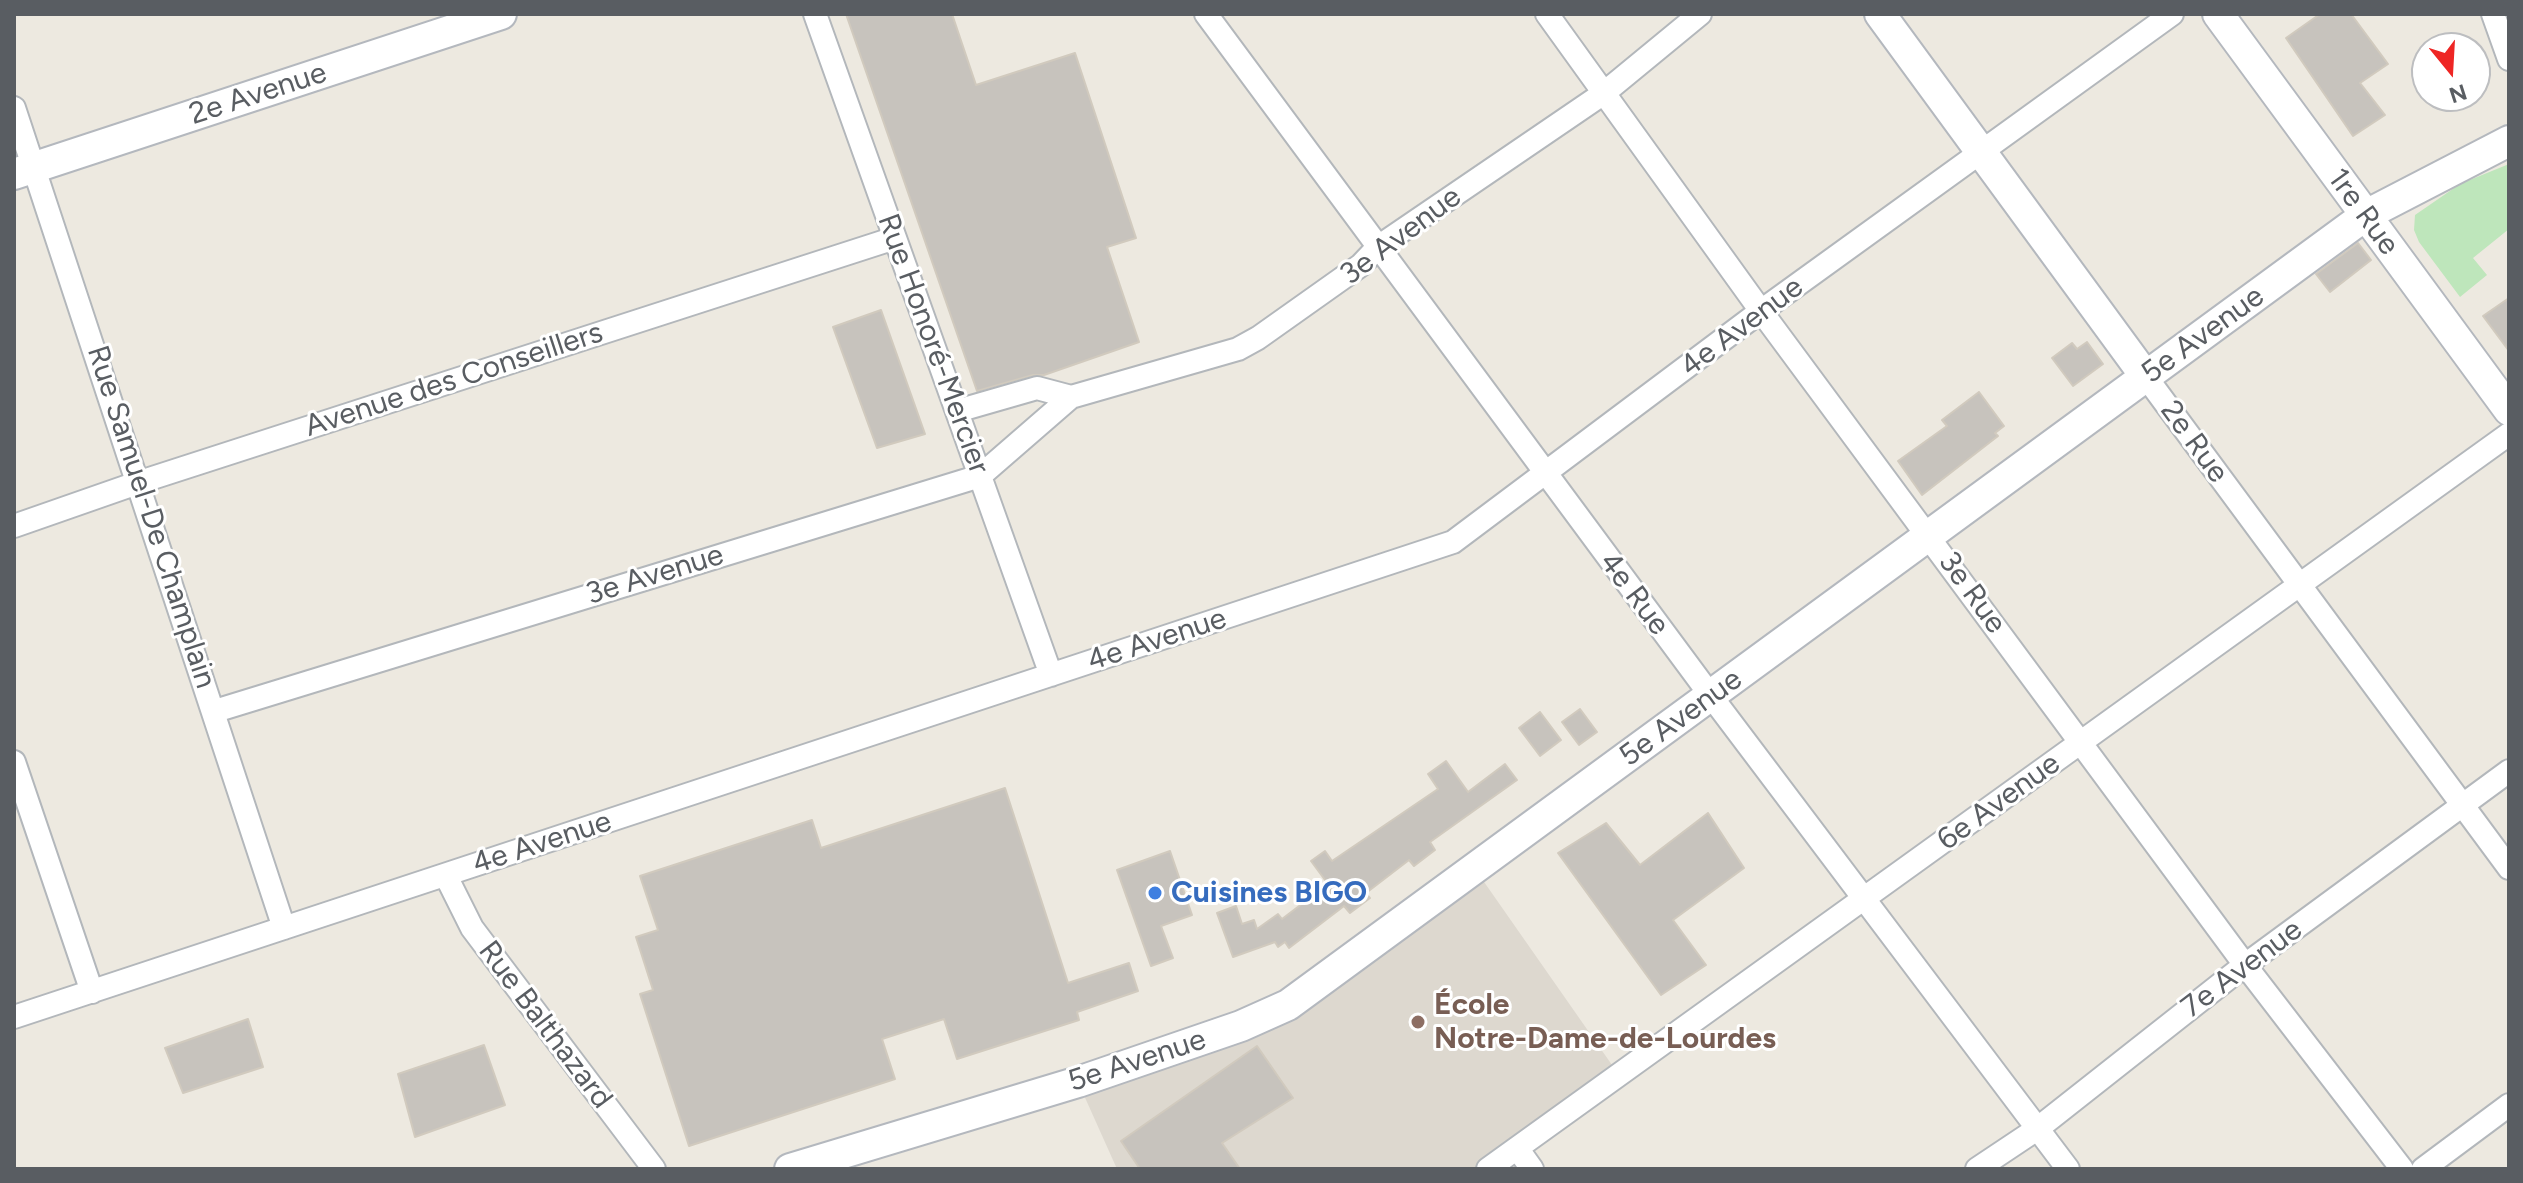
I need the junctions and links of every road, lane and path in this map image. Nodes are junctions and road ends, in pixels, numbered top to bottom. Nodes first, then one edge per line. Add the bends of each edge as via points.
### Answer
1 (501, 14) edge
2 (815, 14) edge
3 (1206, 14) edge
4 (1547, 14) edge
5 (1700, 14) edge
6 (1880, 14) edge
7 (2172, 14) edge
8 (2218, 14) edge
9 (2493, 14) edge
10 (2509, 59) edge
11 (1604, 93) junction
12 (14, 108) edge
13 (2509, 141) edge
14 (1981, 152) junction
15 (24, 171) edge
16 (2366, 215) junction
17 (895, 238) junction
18 (1378, 247) junction
19 (1761, 311) junction
20 (2146, 377) junction
21 (1071, 397) junction
22 (2509, 410) edge
23 (957, 411) junction
24 (2509, 434) edge
25 (1545, 474) junction
26 (980, 476) junction
27 (140, 482) junction
28 (14, 526) edge
29 (1930, 535) junction
30 (2299, 585) junction
31 (1051, 675) junction
32 (1711, 696) junction
33 (215, 711) junction
34 (2081, 742) junction
35 (14, 762) edge
36 (2509, 771) edge
37 (2462, 805) junction
38 (2509, 868) edge
39 (446, 876) junction
40 (1863, 900) junction
41 (284, 928) junction
42 (2245, 965) junction
43 (92, 992) junction
44 (14, 1017) edge
45 (2509, 1105) edge
46 (2037, 1129) junction
47 (1517, 1148) junction
48 (654, 1169) edge
49 (790, 1169) edge
50 (1488, 1169) edge
51 (1532, 1169) edge
52 (1977, 1169) edge
53 (2068, 1169) edge
54 (2402, 1169) edge
55 (2423, 1169) edge

1 - 15 street, 2e Avenue
2 - 17 street, Rue Honoré-Mercier
3 - 18 street, 4e Rue
4 - 11 street, 3e Rue
5 - 11 street, 3e Avenue
6 - 14 street, 2e Rue
7 - 14 street, 4e Avenue
8 - 16 street, 1re Rue
9 - 10 street
11 - 18 street, 3e Avenue
11 - 19 street, 3e Rue
12 - 15 street, Rue Samuel-De Champlain
13 - 16 street, 5e Avenue
14 - 19 street, 4e Avenue
14 - 20 street, 2e Rue
15 - 27 street, Rue Samuel-De Champlain
16 - 20 street, 5e Avenue
16 - 22 street, 1re Rue
17 - 23 street, Rue Honoré-Mercier
17 - 27 street, Avenue des Conseillers
18 - 21 street, 3e Avenue via 1315,299 1238,349
18 - 25 street, 4e Rue
19 - 25 street, 4e Avenue
19 - 29 street, 3e Rue
20 - 29 street, 5e Avenue
20 - 30 street, 2e Rue
21 - 23 street, 3e Avenue via 1037,388
21 - 26 street, 3e Avenue
23 - 26 street, Rue Honoré-Mercier
24 - 30 street, 6e Avenue
25 - 31 street, 4e Avenue via 1453,542
25 - 32 street, 4e Rue
26 - 31 street, Rue Honoré-Mercier
26 - 33 street, 3e Avenue
27 - 28 street, Avenue des Conseillers
27 - 33 street, Rue Samuel-De Champlain
29 - 32 street, 5e Avenue
29 - 34 street, 3e Rue
30 - 34 street, 6e Avenue
30 - 37 street, 2e Rue
31 - 39 street, 4e Avenue
32 - 40 street, 4e Rue
32 - 49 street, 5e Avenue via 1288,1005 1078,1082
33 - 41 street, Rue Samuel-De Champlain
34 - 40 street, 6e Avenue
34 - 42 street, 3e Rue
35 - 43 street
36 - 37 street, 7e Avenue
37 - 38 street, 2e Rue
37 - 42 street, 7e Avenue
39 - 41 street, 4e Avenue
39 - 48 street, Rue Balthazard via 472,928
40 - 46 street, 4e Rue
40 - 47 street, 6e Avenue
41 - 43 street, 4e Avenue
42 - 46 street, 7e Avenue
42 - 54 street, 3e Rue
43 - 44 street, 4e Avenue
45 - 55 street
46 - 52 street, 7e Avenue
46 - 53 street, 4e Rue
47 - 50 street, 6e Avenue
47 - 51 street

